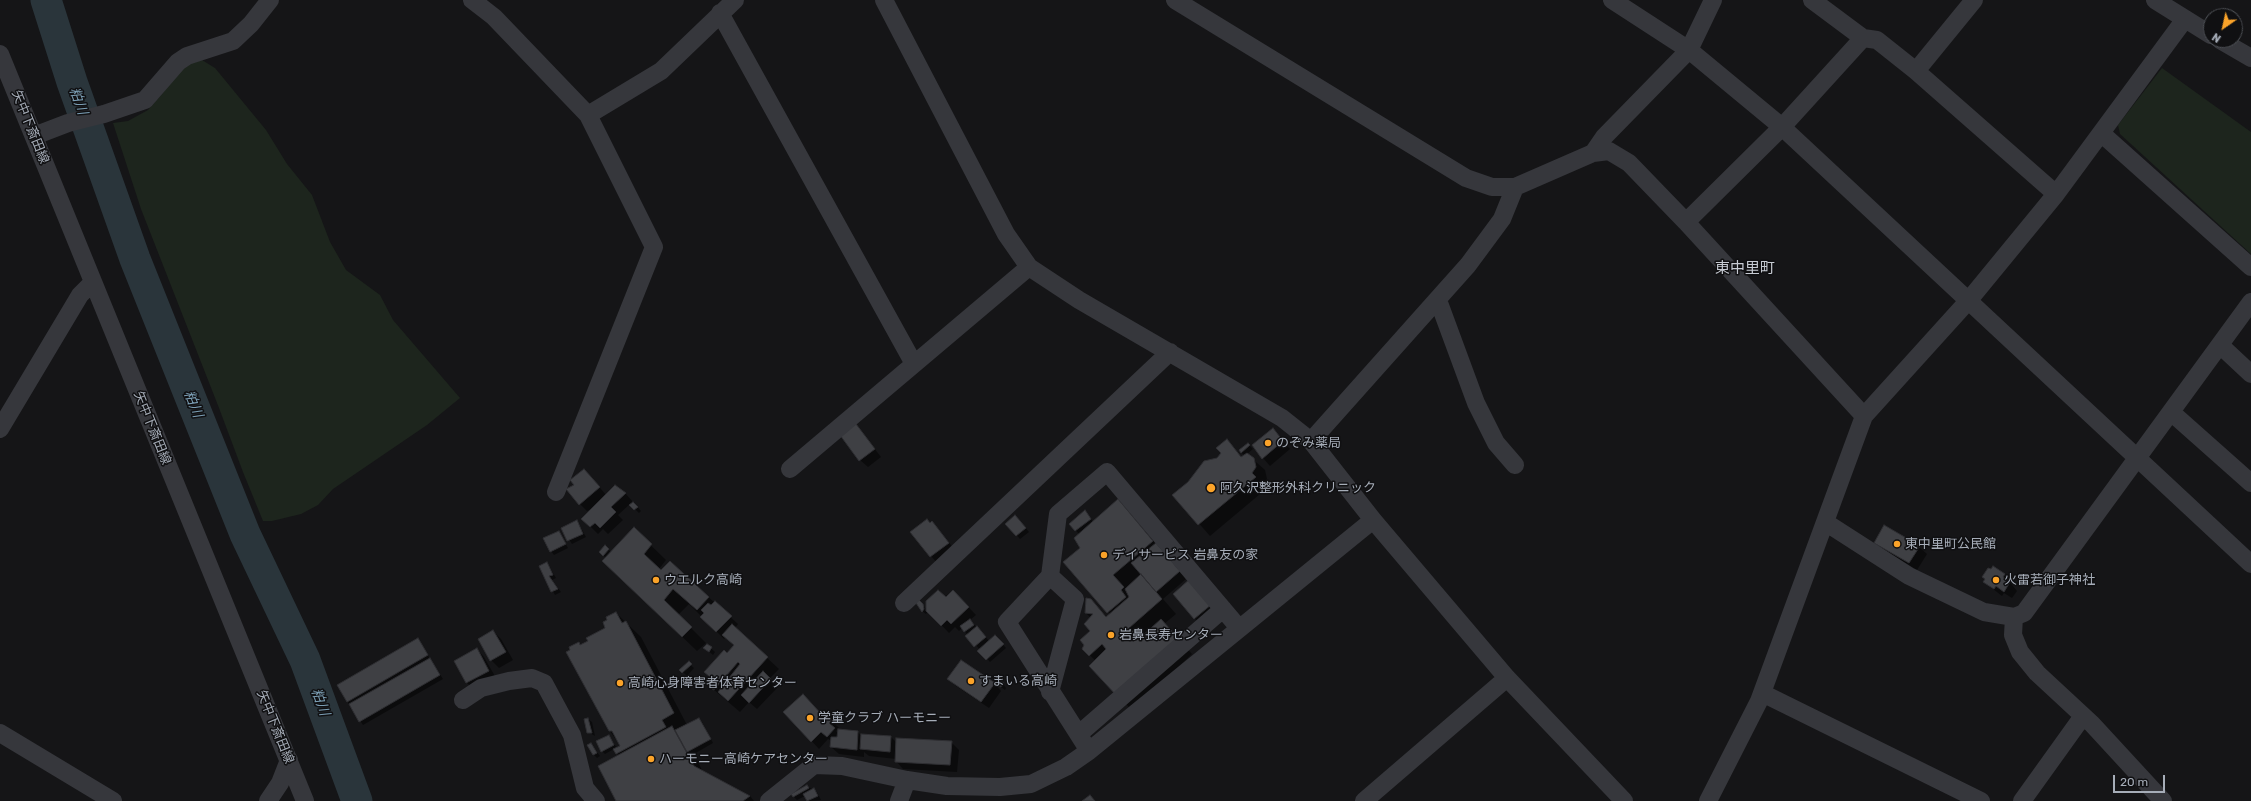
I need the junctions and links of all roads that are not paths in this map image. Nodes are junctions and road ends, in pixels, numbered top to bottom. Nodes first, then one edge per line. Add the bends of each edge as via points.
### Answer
1 (270, 0) edge
2 (472, 0) edge
3 (735, 0) edge
4 (884, 0) edge
5 (1175, 0) edge
6 (1612, 0) edge
7 (1713, 0) edge
8 (1812, 0) edge
9 (1974, 0) edge
10 (2155, 0) edge
11 (720, 13) junction
12 (2185, 20) junction
13 (2203, 30) edge
14 (1863, 38) junction
15 (2234, 48) edge
16 (1689, 50) junction
17 (0, 54) edge
18 (2251, 58) edge
19 (1916, 71) junction
20 (588, 116) junction
21 (1782, 127) junction
22 (2101, 133) junction
23 (34, 136) junction
24 (1593, 153) junction
25 (1515, 187) junction
26 (2056, 194) junction
27 (1686, 222) junction
28 (1029, 267) junction
29 (2251, 267) edge
30 (92, 282) junction
31 (1438, 300) junction
32 (1969, 300) junction
33 (2251, 302) edge
34 (2220, 345) junction
35 (1170, 352) junction
36 (914, 364) junction
37 (2251, 374) edge
38 (2171, 412) junction
39 (1864, 416) junction
40 (0, 429) edge
41 (1311, 441) junction
42 (2138, 459) junction
43 (1515, 465) dead end
44 (790, 469) dead end
45 (2251, 483) edge
46 (556, 492) dead end
47 (1373, 520) junction
48 (1825, 522) junction
49 (2251, 564) edge
50 (1050, 576) junction
51 (904, 604) dead end
52 (1223, 609) junction
53 (2014, 617) junction
54 (1239, 628) junction
55 (1507, 678) junction
56 (1050, 692) junction
57 (1762, 693) junction
58 (463, 700) dead end
59 (2083, 716) junction
60 (0, 733) edge
61 (1079, 734) junction
62 (1089, 751) junction
63 (289, 760) junction
64 (907, 780) junction
65 (113, 801) edge
66 (268, 801) edge
67 (305, 801) edge
68 (596, 801) edge
69 (769, 801) edge
70 (899, 801) edge
71 (1364, 801) edge
72 (1624, 801) edge
73 (1708, 801) edge
74 (1981, 801) edge
75 (2022, 801) edge
76 (2163, 801) edge

1 - 23 street via 251,24 233,40 187,56 178,62 144,100
2 - 20 street via 494,17
3 - 11 street
4 - 28 street via 1006,234
5 - 25 street via 1466,178 1492,187
6 - 16 street
7 - 16 street
8 - 14 street
9 - 19 street
10 - 12 street
11 - 20 street via 661,71
11 - 36 street
12 - 13 street
12 - 22 street
14 - 19 street via 1877,40
14 - 21 street
15 - 18 street
16 - 21 street
16 - 24 street via 1604,137
17 - 23 street, 矢中下斎田線
19 - 26 street
20 - 46 street via 654,247
21 - 27 street
21 - 32 street
22 - 26 street
22 - 29 street
23 - 30 street, 矢中下斎田線
24 - 25 street
24 - 27 street via 1609,151 1629,163
25 - 31 street via 1502,219
26 - 32 street
27 - 39 street
28 - 35 street via 1079,300
28 - 36 street
30 - 40 street via 80,295
30 - 63 street, 矢中下斎田線
31 - 41 street
31 - 43 street via 1476,402 1496,443
32 - 39 street
32 - 42 street
33 - 34 street
34 - 37 street
34 - 38 street
35 - 41 street via 1282,418
35 - 51 street
36 - 44 street
38 - 42 street
38 - 45 street
39 - 48 street
41 - 47 street
42 - 49 street
42 - 53 street via 2024,613
47 - 54 street
47 - 55 street
48 - 53 street via 1909,576 1984,612
48 - 57 street
50 - 52 street via 1058,514 1107,472
50 - 56 street via 1075,599
50 - 56 street via 1007,622
52 - 54 street
52 - 61 street
53 - 59 street via 2013,635 2020,652 2037,673
54 - 62 street
55 - 71 street
55 - 72 street
56 - 61 street
57 - 73 street
57 - 74 street
58 - 68 street via 481,688 509,681 532,678 544,683 572,735 585,788
59 - 75 street
59 - 76 street
60 - 65 street
61 - 62 street
62 - 64 street via 1066,767 1030,784 1000,787 947,786
63 - 66 street via 280,783
63 - 67 street, 矢中下斎田線
64 - 69 street via 842,766 814,765
64 - 70 street

